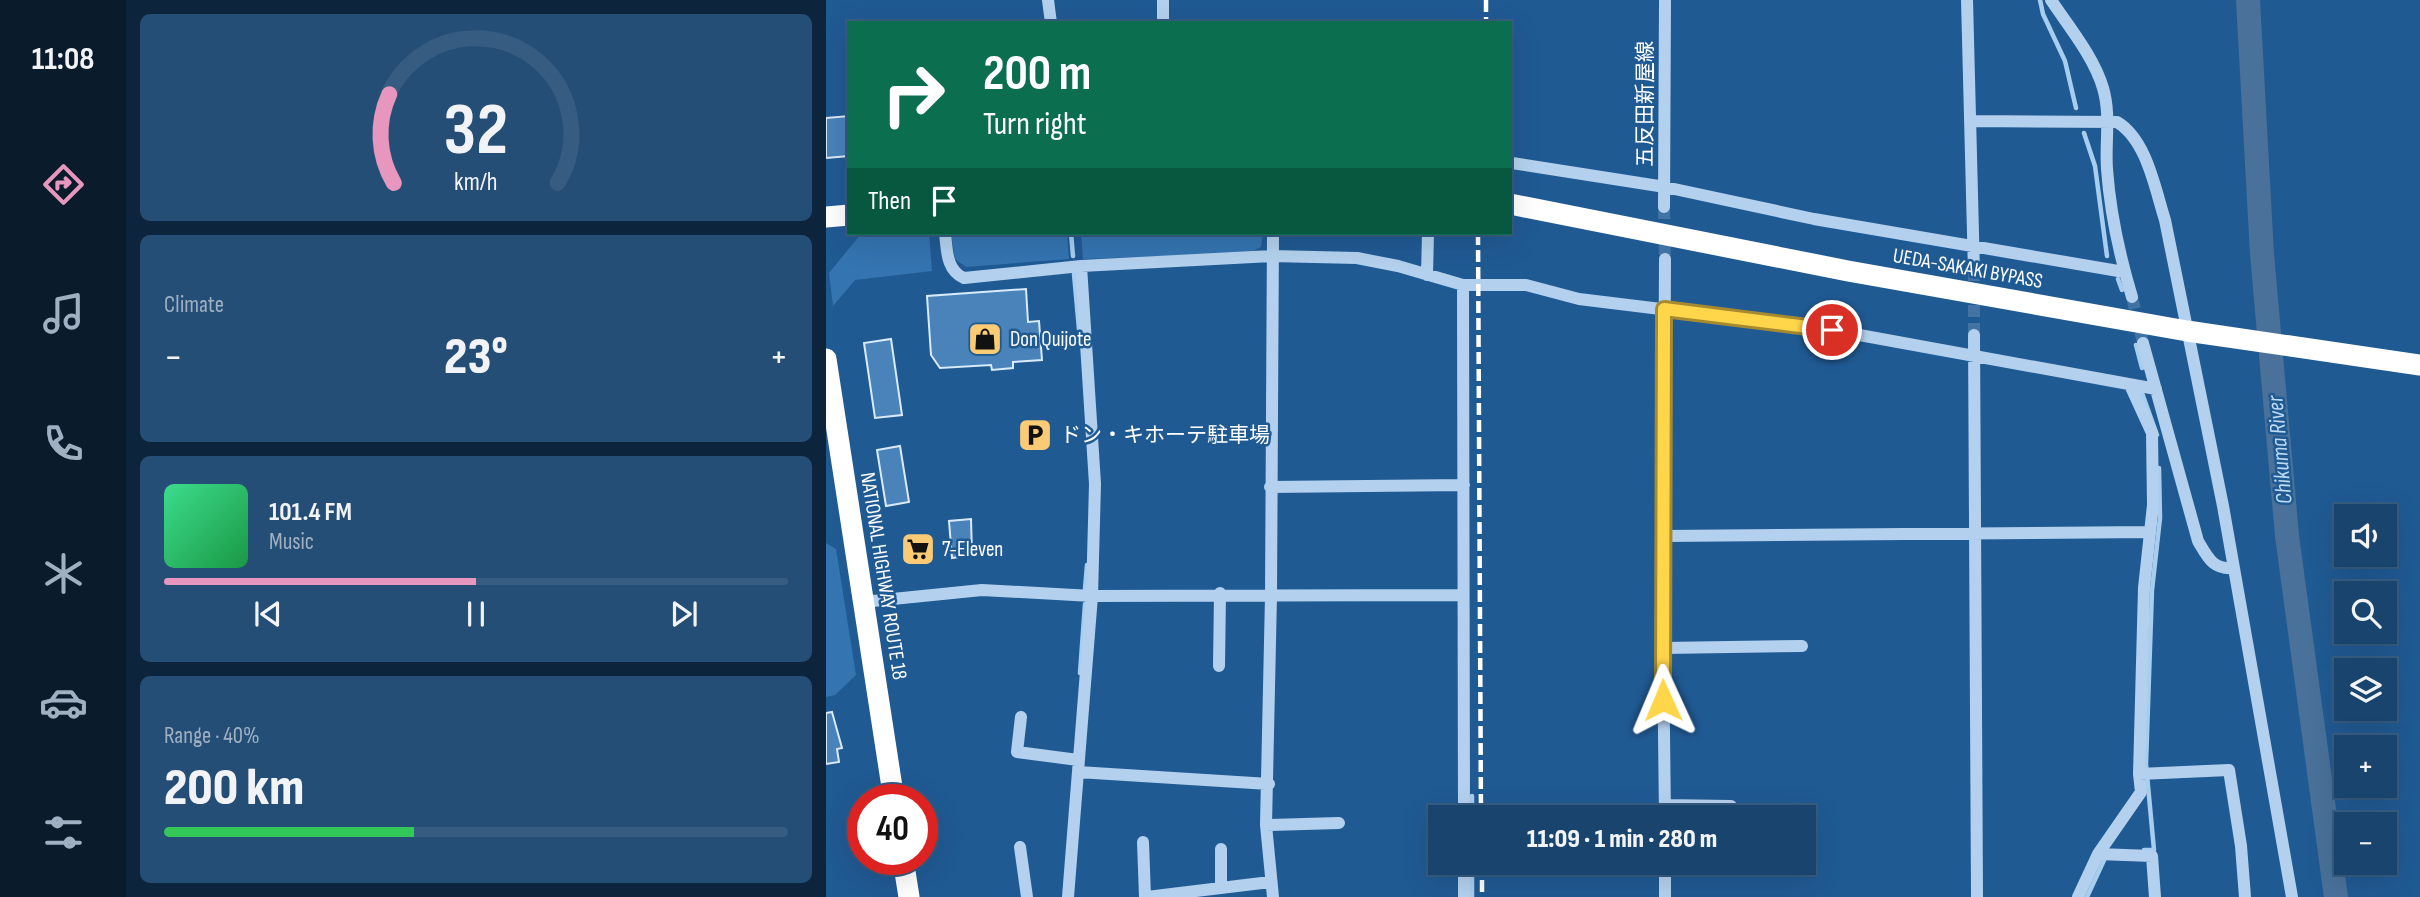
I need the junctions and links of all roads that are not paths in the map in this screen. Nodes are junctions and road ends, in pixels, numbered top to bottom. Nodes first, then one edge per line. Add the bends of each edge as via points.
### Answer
1 (1048, 0) edge
2 (1163, 0) edge
3 (1665, 0) edge
4 (1967, 0) edge
5 (2051, 0) edge
6 (1051, 21) edge
7 (1163, 21) edge
8 (2108, 120) junction
9 (1971, 121) junction
10 (1512, 163) edge
11 (1665, 187) junction
12 (1512, 204) edge
13 (1664, 207) tunnel mouth
14 (847, 215) edge
15 (826, 217) edge
16 (945, 235) edge
17 (1273, 235) edge
18 (1428, 235) edge
19 (1974, 247) junction
20 (1272, 256) junction
21 (1665, 259) tunnel mouth
22 (1081, 266) junction
23 (1975, 272) tunnel mouth
24 (2124, 272) junction
25 (1427, 275) junction
26 (1463, 285) junction
27 (2132, 297) tunnel mouth
28 (1664, 309) junction
29 (2187, 331) junction
30 (1974, 335) tunnel mouth
31 (2143, 343) tunnel mouth
32 (1972, 355) junction
33 (826, 359) edge
34 (2420, 365) edge
35 (2130, 385) junction
36 (2156, 389) junction
37 (1464, 485) junction
38 (1270, 487) junction
39 (2150, 532) junction
40 (1976, 535) junction
41 (1663, 536) junction
42 (2234, 568) junction
43 (1220, 593) junction
44 (1463, 595) junction
45 (1092, 596) junction
46 (1271, 596) junction
47 (863, 602) junction
48 (1802, 646) dead end
49 (1662, 648) junction
50 (1219, 666) dead end
51 (1021, 717) dead end
52 (1078, 766) junction
53 (2144, 774) junction
54 (891, 784) edge
55 (1269, 784) junction
56 (1464, 805) edge
57 (1665, 805) edge
58 (1339, 823) dead end
59 (1266, 825) junction
60 (1143, 842) dead end
61 (1020, 847) dead end
62 (1221, 849) dead end
63 (2103, 854) junction
64 (906, 875) edge
65 (1464, 875) edge
66 (1665, 875) edge
67 (1270, 882) junction
68 (1221, 888) junction
69 (909, 897) edge
70 (1027, 897) edge
71 (1068, 897) edge
72 (1146, 897) edge
73 (1273, 897) edge
74 (1464, 897) edge
75 (1665, 897) edge
76 (1977, 897) edge
77 (2078, 897) edge
78 (2155, 897) edge
79 (2245, 897) edge
80 (2292, 897) edge

1 - 6 street
2 - 7 street
3 - 11 street, 五反田新屋線
4 - 9 street
5 - 8 street via 2103,88
8 - 9 street
8 - 24 street via 2107,170
8 - 29 street via 2126,128 2151,174
9 - 19 street
10 - 11 street
11 - 13 street, 五反田新屋線
11 - 19 street
12 - 29 highway, UEDA-SAKAKI BYPASS via 1848,271
14 - 15 highway
16 - 22 street via 950,266 964,278
17 - 20 street
18 - 25 street
19 - 23 street
19 - 24 street
20 - 22 street
20 - 25 street via 1357,258
20 - 38 street
21 - 28 street
22 - 45 street via 1095,484
24 - 27 street
25 - 26 street
26 - 28 street via 1526,285 1579,299
26 - 37 street
28 - 32 street via 1832,330
28 - 41 street
29 - 34 highway, UEDA-SAKAKI BYPASS
29 - 42 street
30 - 32 street
31 - 36 street
32 - 35 street
32 - 40 street
33 - 47 highway, NATIONAL HIGHWAY ROUTE 18
35 - 36 street
35 - 39 street via 2152,433
36 - 42 street via 2199,541 2212,564
37 - 38 street
37 - 44 street
38 - 46 street
39 - 40 street
39 - 53 street via 2144,588
40 - 41 street
40 - 76 street
41 - 49 street
42 - 80 street
43 - 45 street
43 - 46 street
43 - 50 street
44 - 46 street
44 - 56 street
45 - 47 street via 982,590
45 - 52 street
46 - 55 street
47 - 54 highway, NATIONAL HIGHWAY ROUTE 18
48 - 49 street
49 - 57 street
51 - 52 street via 1017,752
52 - 55 street
52 - 71 street
53 - 63 street via 2141,792
53 - 79 street via 2229,770
55 - 59 street
58 - 59 street
59 - 67 street
60 - 72 street
61 - 70 street
62 - 68 street
63 - 77 street
63 - 78 street via 2152,856
64 - 69 highway
65 - 74 street
66 - 75 street
67 - 68 street
67 - 73 street
68 - 72 street

